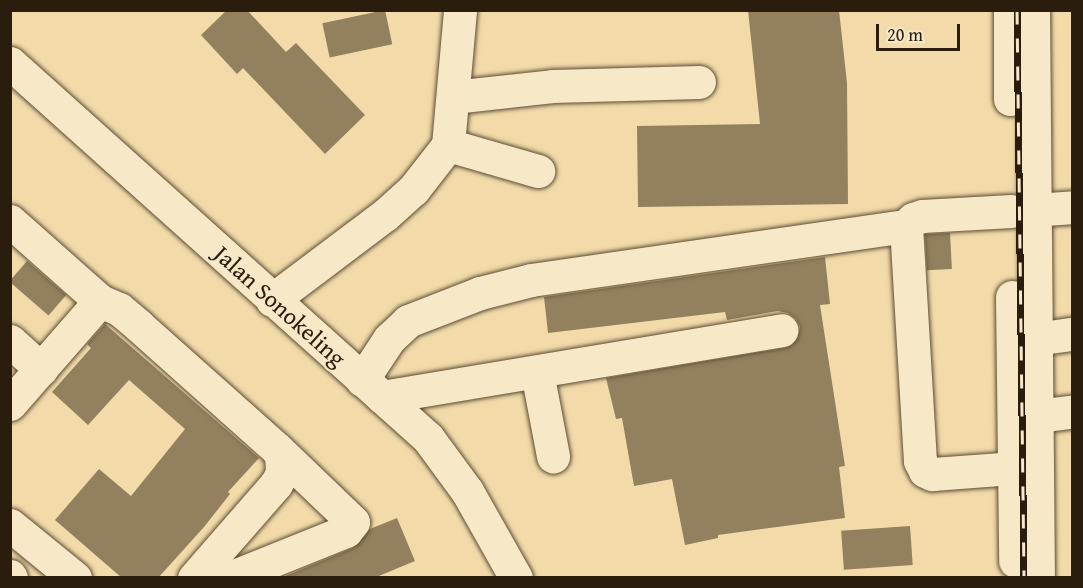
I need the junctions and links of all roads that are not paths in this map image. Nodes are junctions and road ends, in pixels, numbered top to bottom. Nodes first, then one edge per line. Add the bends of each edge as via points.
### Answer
1 (460, 10) edge
2 (1010, 10) edge
3 (1033, 10) edge
4 (10, 63) edge
5 (699, 82) dead end
6 (453, 97) junction
7 (448, 146) junction
8 (538, 171) dead end
9 (1072, 207) edge
10 (1022, 211) junction
11 (10, 220) edge
12 (906, 226) junction
13 (272, 300) junction
14 (100, 301) junction
15 (781, 330) dead end
16 (1072, 334) edge
17 (1035, 339) junction
18 (10, 342) edge
19 (41, 369) junction
20 (537, 372) junction
21 (372, 389) junction
22 (10, 404) edge
23 (1072, 412) edge
24 (1037, 416) junction
25 (277, 449) junction
26 (554, 456) dead end
27 (1014, 468) junction
28 (10, 525) edge
29 (75, 578) edge
30 (194, 578) edge
31 (229, 578) edge
32 (516, 578) edge
33 (1015, 578) edge
34 (1038, 578) edge

1 - 6 street
2 - 10 street
3 - 10 street
4 - 13 street, Jalan Sonokeling
5 - 6 street via 552,87
6 - 7 street
7 - 8 street
7 - 13 street via 420,183 385,215
9 - 10 street
10 - 12 street via 922,216
10 - 17 street
10 - 27 street
11 - 14 street
12 - 21 street via 531,280 480,294 408,321 389,339
12 - 27 street via 920,461 925,471 932,474
13 - 21 street, Jalan Sonokeling
14 - 19 street
14 - 25 street via 124,314
15 - 20 street
16 - 17 street
17 - 24 street
18 - 19 street
19 - 22 street
20 - 21 street
20 - 26 street
21 - 32 street, Jalan Sonokeling via 428,438 505,553
23 - 24 street
24 - 34 street
25 - 30 street via 282,473 276,484
25 - 31 street via 350,517 352,525 346,531
27 - 33 street
28 - 29 street

